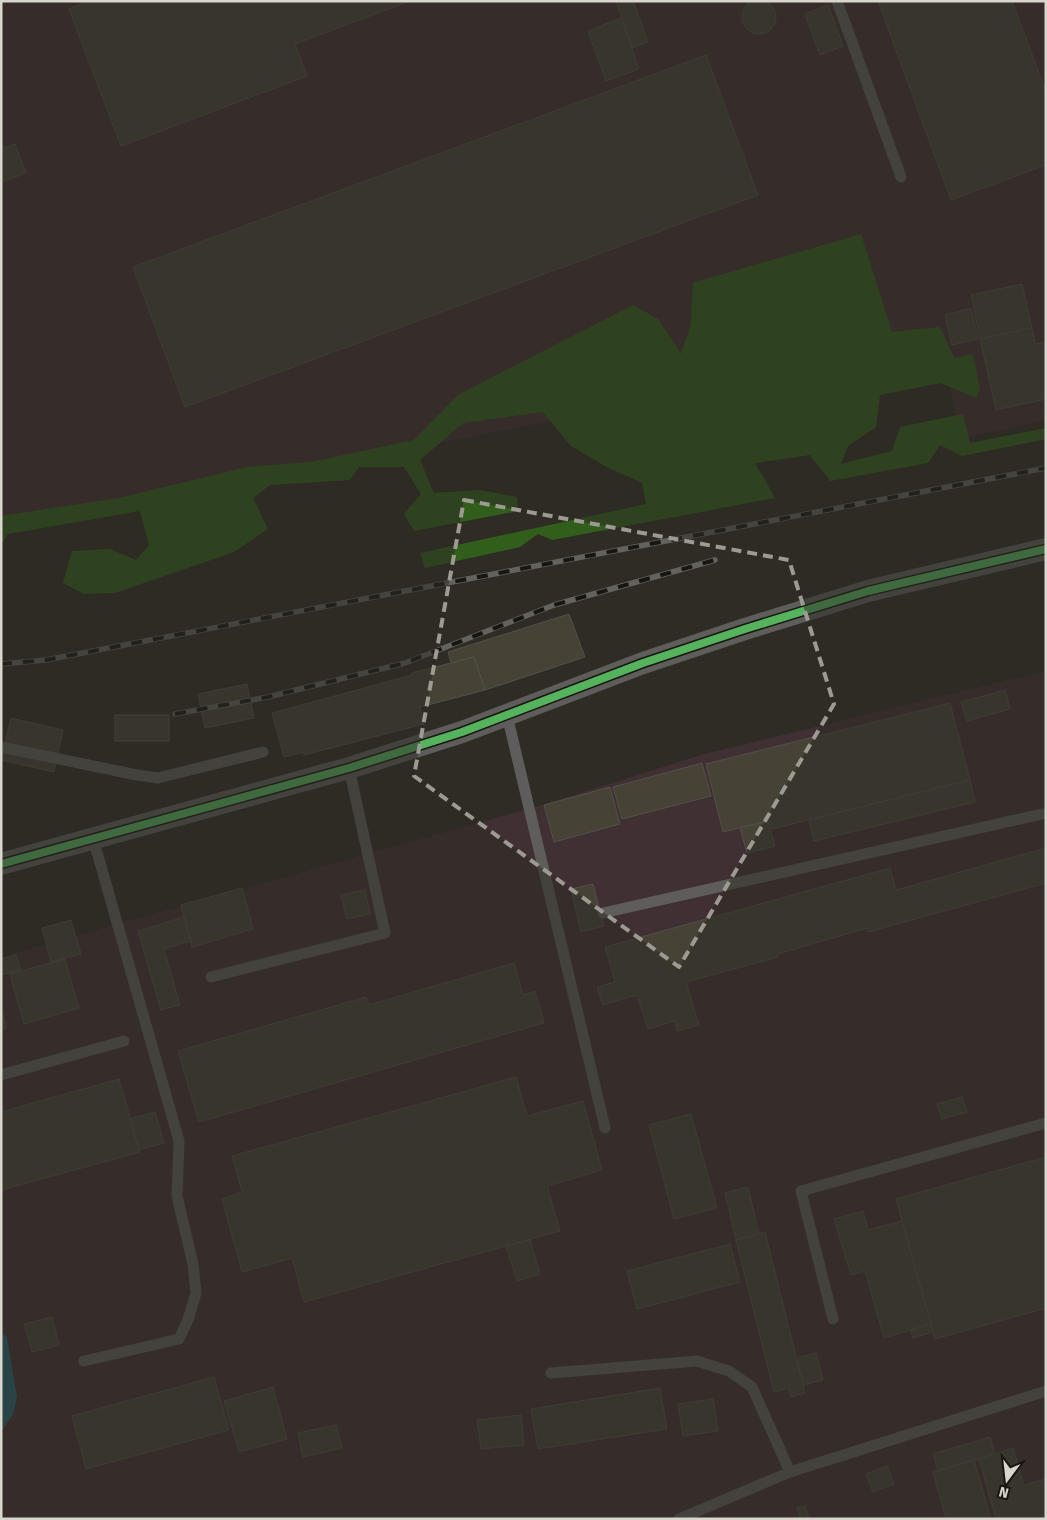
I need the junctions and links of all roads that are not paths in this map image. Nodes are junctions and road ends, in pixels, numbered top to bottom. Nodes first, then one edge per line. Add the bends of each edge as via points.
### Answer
1 (837, 1) edge
2 (901, 178) dead end
3 (1046, 549) edge
4 (507, 715) junction
5 (1, 747) edge
6 (264, 752) dead end
7 (349, 768) junction
8 (1046, 813) edge
9 (93, 838) junction
10 (1, 864) edge
11 (603, 913) dead end
12 (211, 977) dead end
13 (124, 1041) dead end
14 (1, 1075) edge
15 (1046, 1123) edge
16 (605, 1128) dead end
17 (833, 1319) dead end
18 (84, 1361) dead end
19 (551, 1374) dead end
20 (1046, 1391) edge
21 (790, 1472) junction
22 (679, 1519) edge

1 - 2 lane
3 - 4 street via 868,591 643,663
4 - 7 street
4 - 16 lane
5 - 6 lane via 158,778
7 - 9 street
7 - 12 lane via 385,933
8 - 11 lane
9 - 10 street
9 - 18 lane via 178,1141 178,1196 196,1293 179,1339
13 - 14 lane
15 - 17 lane via 801,1191
19 - 21 lane via 697,1361 729,1371 752,1387
20 - 21 lane
21 - 22 lane

